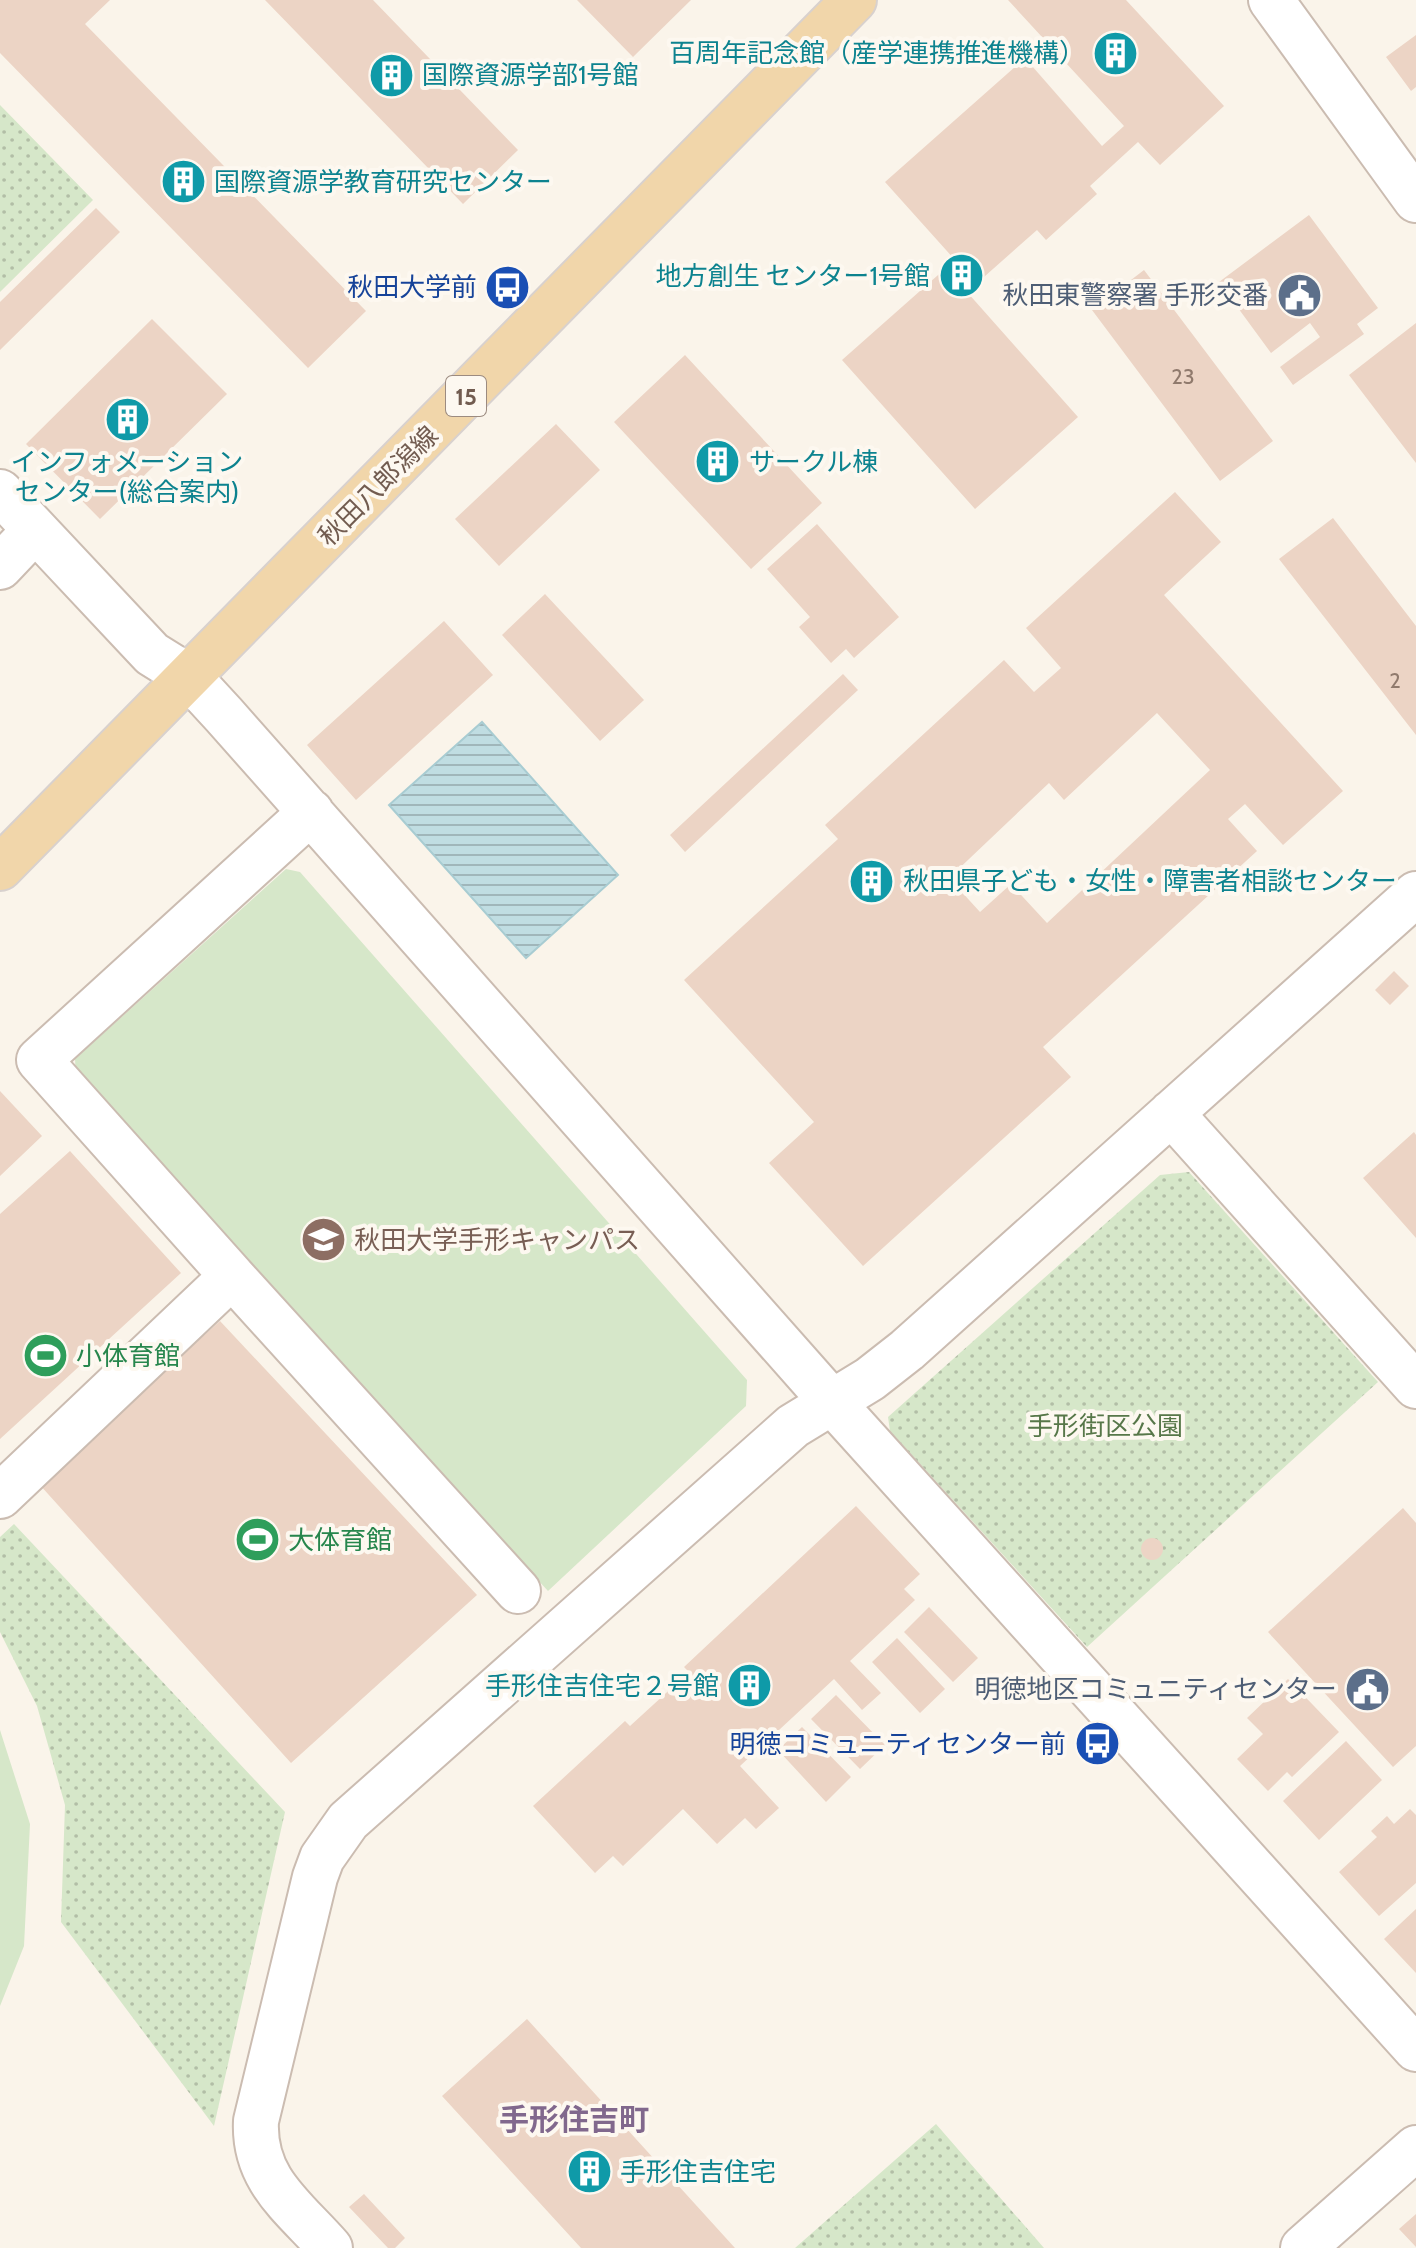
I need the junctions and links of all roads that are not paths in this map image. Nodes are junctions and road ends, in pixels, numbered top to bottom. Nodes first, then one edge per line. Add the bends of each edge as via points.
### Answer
1 (854, 0) edge
2 (1271, 0) edge
3 (1415, 197) edge
4 (0, 492) edge
5 (35, 530) junction
6 (0, 567) edge
7 (189, 677) junction
8 (311, 812) junction
9 (0, 868) edge
10 (1409, 914) edge
11 (1171, 1113) junction
12 (232, 1276) junction
13 (1416, 1386) edge
14 (832, 1402) junction
15 (0, 1496) edge
16 (518, 1591) dead end
17 (1416, 2049) edge
18 (1416, 2148) edge
19 (330, 2248) edge
20 (1303, 2248) edge

1 - 7 main road, 秋田八郎潟線 / 15
2 - 3 street
4 - 5 street
5 - 6 street
5 - 7 street via 152,654
7 - 8 street
7 - 9 main road, 秋田八郎潟線 / 15
8 - 12 street via 39,1060
8 - 14 street
10 - 11 street
11 - 13 street
11 - 14 street via 907,1350
12 - 15 street
12 - 16 street
14 - 17 street
14 - 19 street via 793,1426 419,1757 348,1821 322,1858 282,2008 255,2142 269,2180
18 - 20 street

